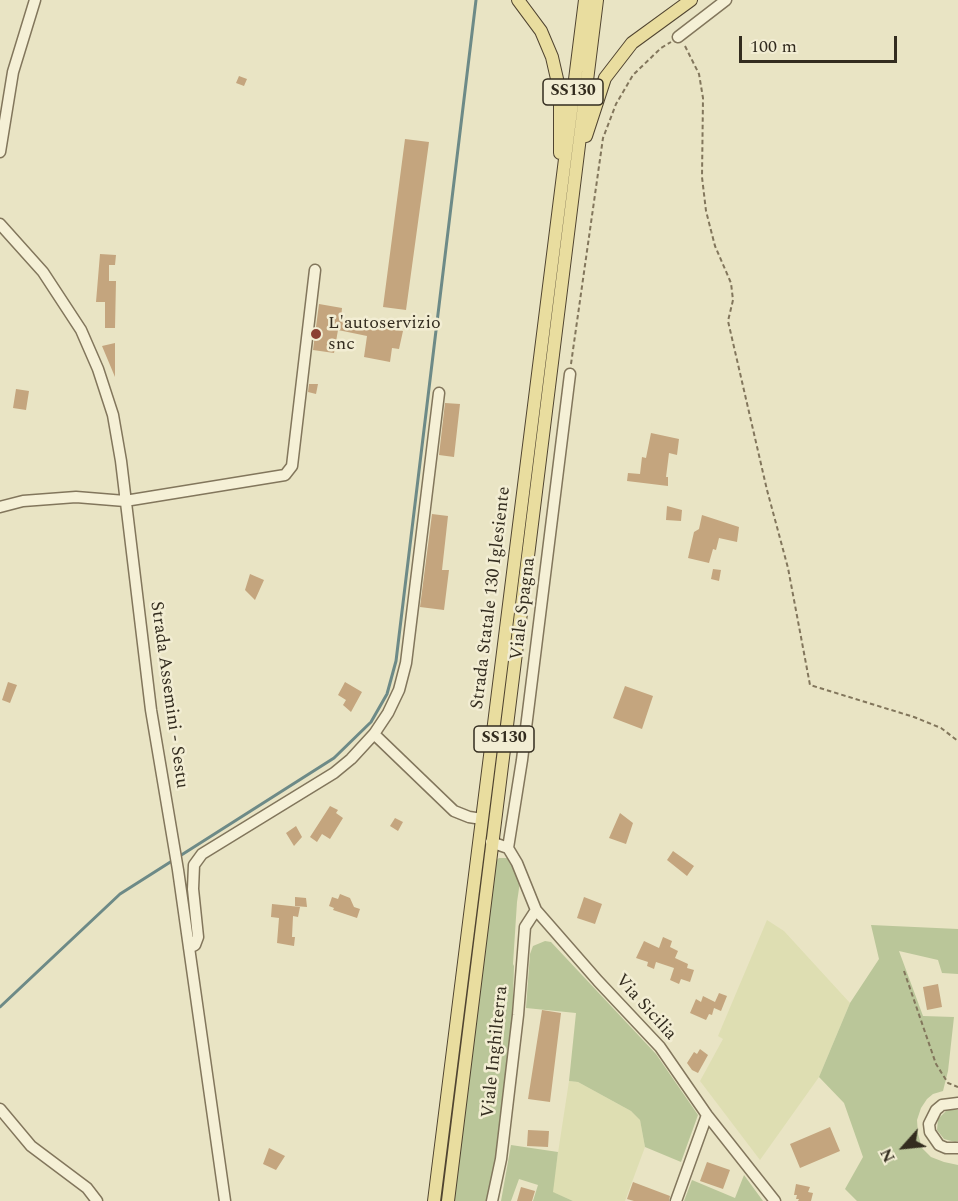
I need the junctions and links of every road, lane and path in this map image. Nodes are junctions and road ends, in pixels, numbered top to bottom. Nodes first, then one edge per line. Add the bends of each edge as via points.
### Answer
1 (35, 0) edge
2 (518, 0) edge
3 (585, 0) edge
4 (597, 0) edge
5 (692, 0) edge
6 (726, 0) edge
7 (678, 37) junction
8 (0, 152) edge
9 (577, 163) junction
10 (562, 184) junction
11 (0, 224) edge
12 (315, 270) dead end
13 (570, 374) joint
14 (439, 393) dead end
15 (125, 501) junction
16 (0, 507) edge
17 (374, 734) junction
18 (958, 741) edge
19 (482, 819) junction
20 (491, 842) junction
21 (508, 848) junction
22 (536, 910) junction
23 (189, 948) junction
24 (904, 971) dead end
25 (958, 1087) edge
26 (958, 1091) edge
27 (958, 1103) edge
28 (0, 1109) edge
29 (706, 1115) junction
30 (958, 1148) edge
31 (97, 1201) edge
32 (225, 1201) edge
33 (434, 1201) edge
34 (448, 1201) edge
35 (492, 1201) edge
36 (676, 1201) edge
37 (775, 1201) edge

1 - 8 street via 14,72
2 - 10 main road via 541,31 552,57 560,92
3 - 10 main road, Strada Statale 130 Iglesiente / SS130
4 - 9 main road, Strada Statale 130 Iglesiente / SS130
5 - 9 main road via 632,43 605,78
6 - 7 street
7 - 13 path via 633,75 603,138
7 - 18 path via 699,74 706,211 714,246 730,282 733,300 728,321 788,568 810,684 914,717 941,728
9 - 20 main road, Strada Statale 130 Iglesiente / SS130
10 - 19 main road, Strada Statale 130 Iglesiente / SS130
11 - 15 street, Strada Assemini - Sestu via 43,272 81,330 113,415
12 - 15 street via 292,466 285,475
13 - 21 street, Viale Spagna
14 - 17 street via 406,663 399,690
15 - 16 street via 76,497
15 - 23 street, Strada Assemini - Sestu via 151,710
17 - 19 street via 454,811
17 - 23 street via 334,773 202,854 194,865 198,937
19 - 33 main road, Strada Statale 130 Iglesiente / SS130
20 - 21 street
20 - 34 main road, Strada Statale 130 Iglesiente / SS130
21 - 22 street, Via Sicilia
22 - 29 street, Via Sicilia via 660,1047
22 - 35 street, Viale Inghilterra via 525,927 501,1158
23 - 32 street, Strada Assemini - Sestu
24 - 25 path via 936,1064 948,1083
26 - 27 street
27 - 30 street via 942,1105 929,1124 939,1145
28 - 31 street via 31,1146 87,1188
29 - 36 street
29 - 37 street, Via Sicilia

